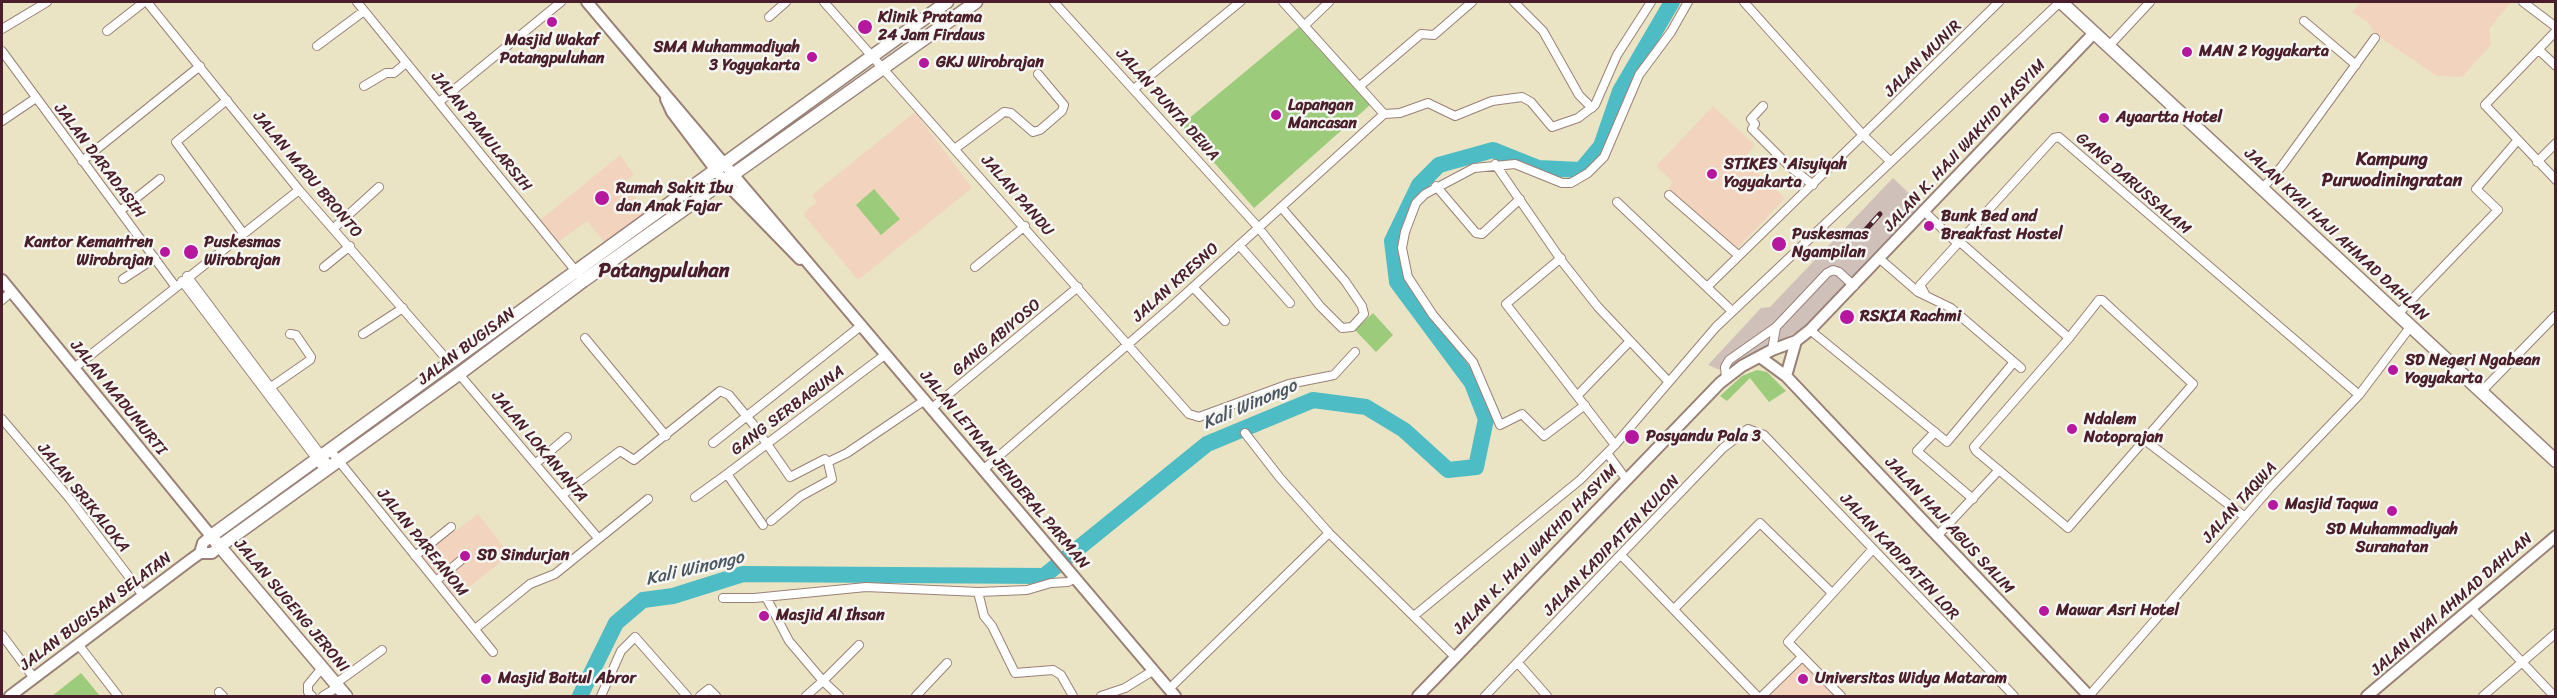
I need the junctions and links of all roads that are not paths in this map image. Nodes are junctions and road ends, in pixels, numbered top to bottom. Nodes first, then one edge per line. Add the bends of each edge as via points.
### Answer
1 (47, 2) edge
2 (146, 2) edge
3 (357, 2) edge
4 (561, 2) edge
5 (587, 2) edge
6 (786, 2) edge
7 (824, 2) edge
8 (947, 2) edge
9 (976, 2) edge
10 (1054, 2) edge
11 (1240, 2) edge
12 (1283, 2) edge
13 (1329, 2) edge
14 (1472, 2) edge
15 (1514, 2) edge
16 (1651, 2) edge
17 (1688, 2) edge
18 (1744, 2) edge
19 (1999, 2) edge
20 (2150, 2) edge
21 (2523, 2) edge
22 (2066, 3) edge
23 (364, 11) junction
24 (769, 17) dead end
25 (2304, 21) dead end
26 (1305, 25) junction
27 (2556, 27) edge
28 (2, 29) edge
29 (107, 31) dead end
30 (2556, 31) edge
31 (2093, 34) junction
32 (2375, 38) dead end
33 (317, 46) dead end
34 (2108, 47) junction
35 (2539, 50) junction
36 (2, 51) edge
37 (872, 55) junction
38 (406, 63) junction
39 (2356, 65) junction
40 (200, 66) junction
41 (2556, 66) edge
42 (883, 68) junction
43 (1038, 74) dead end
44 (364, 86) dead end
45 (1360, 86) junction
46 (1135, 88) junction
47 (36, 98) junction
48 (227, 100) junction
49 (439, 102) junction
50 (1763, 106) dead end
51 (1592, 108) junction
52 (1384, 114) junction
53 (2, 121) edge
54 (1863, 135) junction
55 (2517, 141) junction
56 (2556, 143) edge
57 (956, 148) junction
58 (82, 161) junction
59 (1890, 161) junction
60 (2537, 162) junction
61 (1495, 164) junction
62 (720, 166) junction
63 (729, 178) junction
64 (160, 179) dead end
65 (2556, 180) edge
66 (1813, 185) junction
67 (1436, 186) junction
68 (379, 187) dead end
69 (2262, 189) junction
70 (299, 190) junction
71 (1669, 195) dead end
72 (1520, 199) junction
73 (1617, 202) dead end
74 (1281, 207) junction
75 (120, 211) junction
76 (1924, 211) junction
77 (1025, 226) junction
78 (334, 228) junction
79 (1258, 228) junction
80 (243, 233) junction
81 (1959, 243) junction
82 (1239, 245) junction
83 (350, 246) junction
84 (1738, 255) junction
85 (155, 258) junction
86 (1561, 258) junction
87 (1880, 258) junction
88 (324, 267) dead end
89 (975, 267) dead end
90 (580, 276) junction
91 (123, 279) dead end
92 (2, 280) edge
93 (182, 281) junction
94 (1854, 286) junction
95 (1078, 287) junction
96 (1192, 287) junction
97 (1707, 287) junction
98 (11, 292) junction
99 (1922, 293) junction
100 (2, 300) edge
101 (1290, 303) dead end
102 (403, 308) junction
103 (1732, 311) junction
104 (2398, 314) junction
105 (2556, 315) edge
106 (1225, 321) dead end
107 (862, 325) junction
108 (2411, 326) junction
109 (1776, 327) junction
110 (1810, 330) junction
111 (290, 334) dead end
112 (363, 334) dead end
113 (585, 338) dead end
114 (2070, 338) junction
115 (1630, 341) junction
116 (1796, 341) junction
117 (1128, 344) junction
118 (1772, 350) junction
119 (1355, 352) dead end
120 (886, 354) junction
121 (1760, 357) junction
122 (2014, 362) junction
123 (450, 363) junction
124 (74, 368) junction
125 (2020, 368) dead end
126 (459, 374) junction
127 (1786, 376) junction
128 (1726, 378) junction
129 (1668, 381) junction
130 (271, 387) junction
131 (2482, 392) junction
132 (1578, 394) junction
133 (2359, 395) junction
134 (929, 404) junction
135 (1585, 405) junction
136 (747, 416) junction
137 (2, 419) edge
138 (1935, 432) junction
139 (1245, 433) dead end
140 (1764, 435) joint
141 (666, 436) junction
142 (567, 437) dead end
143 (2146, 441) junction
144 (713, 443) dead end
145 (767, 443) junction
146 (1615, 445) junction
147 (1607, 453) junction
148 (323, 455) junction
149 (2556, 461) edge
150 (828, 462) junction
151 (536, 464) junction
152 (331, 466) junction
153 (984, 469) junction
154 (1999, 470) junction
155 (727, 474) junction
156 (1626, 479) junction
157 (562, 495) junction
158 (695, 497) dead end
159 (648, 499) dead end
160 (1973, 499) junction
161 (2245, 517) junction
162 (451, 528) dead end
163 (1329, 533) junction
164 (211, 536) junction
165 (1937, 536) junction
166 (2556, 536) edge
167 (598, 538) junction
168 (220, 546) junction
169 (1873, 549) junction
170 (200, 553) junction
171 (1621, 555) junction
172 (415, 556) junction
173 (460, 561) dead end
174 (1074, 577) junction
175 (436, 581) junction
176 (979, 592) junction
177 (1832, 593) junction
178 (142, 594) junction
179 (766, 597) junction
180 (723, 598) dead end
181 (2471, 608) junction
182 (1674, 609) junction
183 (1415, 615) junction
184 (475, 629) junction
185 (2556, 633) edge
186 (2, 635) edge
187 (78, 644) junction
188 (859, 645) dead end
189 (382, 650) dead end
190 (494, 652) dead end
191 (1454, 656) junction
192 (1801, 658) junction
193 (946, 663) dead end
194 (1518, 663) junction
195 (2521, 663) junction
196 (322, 668) junction
197 (1154, 670) junction
198 (34, 678) junction
199 (823, 681) junction
200 (340, 689) edge
201 (307, 695) edge
202 (1173, 695) edge
203 (2371, 695) edge
204 (10, 696) edge
205 (118, 696) edge
206 (323, 696) edge
207 (600, 696) edge
208 (687, 696) edge
209 (700, 696) edge
210 (717, 696) edge
211 (806, 696) edge
212 (839, 696) edge
213 (916, 696) edge
214 (1072, 696) edge
215 (1101, 696) edge
216 (1418, 696) edge
217 (1485, 696) edge
218 (1547, 696) edge
219 (1757, 696) edge
220 (1762, 696) edge
221 (1841, 696) edge
222 (2014, 696) edge
223 (2089, 696) edge
224 (2483, 696) edge
225 (2554, 696) edge

1 - 28 street
2 - 29 street
2 - 40 street, JALAN MADU BRONTO
3 - 23 street, JALAN PAMULARSIH
4 - 49 street
5 - 62 street, JALAN LETNAN JENDERAL PARMAN via 664,93 672,112
6 - 24 street
7 - 37 street, JALAN PANDU
8 - 37 main road, JALAN BUGISAN
9 - 42 main road, JALAN BUGISAN
10 - 46 street, JALAN PUNTA DEWA
11 - 46 street
12 - 26 street
13 - 26 street
14 - 45 street via 1434,35 1421,34
15 - 51 street via 1543,31 1579,95
16 - 51 street via 1617,54
17 - 61 street via 1639,75 1604,157 1588,173 1571,183 1562,183 1515,164
18 - 54 street
19 - 54 street, JALAN MUNIR
20 - 34 street
21 - 27 street
22 - 31 main road, JALAN KYAI HAJI AHMAD DAHLAN
22 - 59 street
23 - 33 street
23 - 38 street, JALAN PAMULARSIH
25 - 39 street
26 - 45 street
30 - 35 street
31 - 34 main road, JALAN KYAI HAJI AHMAD DAHLAN
31 - 76 street, JALAN K. HAJI WAKHID HASYIM
32 - 39 street
34 - 69 main road, JALAN KYAI HAJI AHMAD DAHLAN
35 - 41 street
35 - 55 street via 2485,105
36 - 47 street, JALAN DARADASIH
37 - 42 street, JALAN PANDU
37 - 62 main road, JALAN BUGISAN
38 - 44 street via 394,73 386,73
38 - 49 street, JALAN PAMULARSIH
39 - 69 street
40 - 48 street, JALAN MADU BRONTO
40 - 58 street
42 - 57 street, JALAN PANDU
42 - 63 main road, JALAN BUGISAN
43 - 57 street via 1064,105 1062,111 1037,132 1004,111
45 - 52 street
46 - 79 street, JALAN PUNTA DEWA
47 - 53 street
47 - 58 street, JALAN DARADASIH
48 - 70 street, JALAN MADU BRONTO
48 - 80 street via 176,142
49 - 90 street, JALAN PAMULARSIH
50 - 66 street via 1751,119 1755,124 1752,129
51 - 52 street via 1555,127 1522,97 1492,101 1455,116 1428,103
52 - 74 street, JALAN KRESNO
54 - 59 street
54 - 66 street, JALAN MUNIR
55 - 60 street
55 - 104 street via 2476,189 2498,210
56 - 60 street
57 - 77 street, JALAN PANDU
58 - 75 street, JALAN DARADASIH
59 - 103 street
60 - 65 street
61 - 67 street via 1474,168
61 - 72 street
62 - 63 street, JALAN LETNAN JENDERAL PARMAN
62 - 90 main road, JALAN BUGISAN
63 - 90 main road, JALAN BUGISAN
63 - 107 street, JALAN LETNAN JENDERAL PARMAN via 790,238 807,264
64 - 75 street
66 - 84 street, JALAN MUNIR
67 - 72 street via 1476,233 1482,234
67 - 135 street via 1416,203 1410,216 1402,248 1405,264 1416,292 1477,368 1496,420 1504,425 1524,415 1544,436
68 - 78 street
69 - 104 main road, JALAN KYAI HAJI AHMAD DAHLAN
70 - 78 street, JALAN MADU BRONTO
70 - 80 street
71 - 84 street
72 - 86 street
73 - 97 street
74 - 79 street, JALAN KRESNO
74 - 79 street, JALAN PUNTA DEWA via 1340,274 1362,306 1364,314 1352,327 1342,328 1320,306
75 - 85 street, JALAN DARADASIH
76 - 81 street
76 - 87 street, JALAN K. HAJI WAKHID HASYIM
77 - 89 street
77 - 95 street, JALAN PANDU
78 - 83 street, JALAN MADU BRONTO
79 - 82 street, JALAN KRESNO
80 - 93 street
81 - 99 street, GANG DARUSSALAM via 1920,285
81 - 114 street
81 - 133 street, GANG DARUSSALAM via 2059,137
82 - 96 street, JALAN KRESNO
82 - 101 street
83 - 88 street
83 - 102 street, JALAN MADU BRONTO
84 - 97 street, JALAN MUNIR
85 - 91 street
85 - 93 street, JALAN DARADASIH
86 - 115 street via 1604,315
86 - 132 street via 1506,304
87 - 94 street, JALAN K. HAJI WAKHID HASYIM
87 - 99 street
90 - 123 main road, JALAN BUGISAN
90 - 126 main road, JALAN BUGISAN
92 - 98 street, JALAN MADUMURTI
93 - 124 street
93 - 130 street, JALAN DARADASIH
93 - 148 street, JALAN DARADASIH
94 - 109 street via 1839,272 1830,271
94 - 110 street, JALAN K. HAJI WAKHID HASYIM
95 - 117 street, JALAN PANDU
95 - 134 street, GANG ABIYOSO
96 - 106 street
96 - 117 street, JALAN KRESNO
97 - 103 street
98 - 100 street
98 - 124 street, JALAN MADUMURTI
99 - 122 street via 1951,308
102 - 112 street
102 - 123 street, JALAN MADU BRONTO
103 - 129 street
104 - 108 main road, JALAN KYAI HAJI AHMAD DAHLAN
105 - 131 street
107 - 120 street, JALAN LETNAN JENDERAL PARMAN
107 - 136 street
108 - 131 main road, JALAN KYAI HAJI AHMAD DAHLAN
108 - 133 street, JALAN TAQWA
109 - 118 street
109 - 128 street via 1729,360
110 - 116 street, JALAN K. HAJI WAKHID HASYIM
110 - 138 street
111 - 130 street via 296,335 310,360
113 - 141 street
114 - 143 street via 2096,302 2102,300 2193,381
114 - 154 street via 1975,445 1976,451
115 - 129 street
115 - 132 street
116 - 118 street, JALAN K. HAJI WAKHID HASYIM
116 - 127 street
117 - 119 street, JALAN PANDU via 1194,417 1288,384 1334,375
117 - 153 street, JALAN KRESNO
118 - 121 street, JALAN K. HAJI WAKHID HASYIM
120 - 134 street, JALAN LETNAN JENDERAL PARMAN
120 - 145 street, GANG SERBAGUNA
121 - 127 street, JALAN HAJI AGUS SALIM
121 - 128 street, JALAN K. HAJI WAKHID HASYIM
122 - 125 street
122 - 138 street via 1947,442
123 - 126 main road
123 - 148 main road, JALAN BUGISAN
124 - 164 street, JALAN MADUMURTI
126 - 151 street, JALAN LOKANANTA
126 - 152 main road, JALAN BUGISAN
127 - 165 street, JALAN HAJI AGUS SALIM
128 - 156 street, JALAN K. HAJI WAKHID HASYIM
129 - 146 street
130 - 148 street, JALAN DARADASIH
131 - 149 main road, JALAN KYAI HAJI AHMAD DAHLAN
132 - 135 street
133 - 161 street, JALAN TAQWA
134 - 150 street, GANG ABIYOSO
134 - 153 street, JALAN LETNAN JENDERAL PARMAN
135 - 146 street
136 - 141 street via 729,395 720,391
136 - 144 street
136 - 145 street
137 - 178 street, JALAN SRIKALOKA via 70,499
138 - 160 street via 1917,450
139 - 163 street
140 - 169 street, JALAN KADIPATEN LOR
140 - 171 street, JALAN KADIPATEN KULON via 1748,429 1732,439
141 - 157 street via 634,460 620,451
142 - 151 street
143 - 154 street via 2068,528
143 - 161 street
145 - 150 street, GANG ABIYOSO via 790,477 825,459
145 - 155 street, GANG SERBAGUNA
146 - 147 street
147 - 156 street
147 - 183 street
148 - 152 street, JALAN DARADASIH
148 - 164 main road, JALAN BUGISAN
150 - 155 street, GANG SERBAGUNA via 832,479 801,496 767,523
151 - 157 street, JALAN LOKANANTA
152 - 168 main road, JALAN BUGISAN
152 - 172 street, JALAN PAREANOM
153 - 174 street, JALAN LETNAN JENDERAL PARMAN
154 - 160 street
155 - 158 street
156 - 191 street, JALAN K. HAJI WAKHID HASYIM
157 - 167 street, JALAN LOKANANTA
159 - 167 street
160 - 165 street
161 - 223 street, JALAN TAQWA
162 - 172 street
163 - 183 street
163 - 202 street
164 - 168 main road, JALAN SUGENG JERONI
164 - 170 street, JALAN BUGISAN SELATAN
165 - 223 street, JALAN HAJI AGUS SALIM
166 - 181 street, JALAN NYAI AHMAD DAHLAN
167 - 184 street via 555,574 530,584
168 - 170 street, JALAN BUGISAN SELATAN via 212,553
168 - 196 main road, JALAN SUGENG JERONI
169 - 177 street
169 - 222 street, JALAN KADIPATEN LOR
170 - 178 street, JALAN BUGISAN SELATAN
171 - 182 street
171 - 194 street, JALAN KADIPATEN KULON
172 - 175 street, JALAN PAREANOM
173 - 175 street
174 - 176 street via 1068,582 1027,590
174 - 197 street, JALAN LETNAN JENDERAL PARMAN
175 - 184 street, JALAN PAREANOM
176 - 179 street via 866,587
176 - 214 street via 984,616 1015,673 1053,670 1062,675
177 - 182 street via 1760,524
177 - 192 street via 1789,640
178 - 187 street, JALAN BUGISAN SELATAN
179 - 180 street
179 - 199 street via 789,641
181 - 195 street
181 - 203 street, JALAN NYAI AHMAD DAHLAN
182 - 219 street
183 - 191 street
184 - 190 street, JALAN PAREANOM
185 - 195 street
186 - 198 street
187 - 198 street, JALAN BUGISAN SELATAN
187 - 205 street
188 - 199 street
189 - 200 street
191 - 216 street, JALAN K. HAJI WAKHID HASYIM
192 - 220 street
192 - 221 street
193 - 213 street
194 - 217 street, JALAN KADIPATEN KULON
194 - 218 street
195 - 224 street
195 - 225 street
196 - 200 main road, JALAN SUGENG JERONI
196 - 201 street via 308,685
197 - 202 street, JALAN LETNAN JENDERAL PARMAN
197 - 215 street via 1125,688
198 - 204 street, JALAN BUGISAN SELATAN
199 - 211 street
199 - 212 street
200 - 206 street
207 - 208 street via 621,651 635,637
209 - 210 street via 709,689

